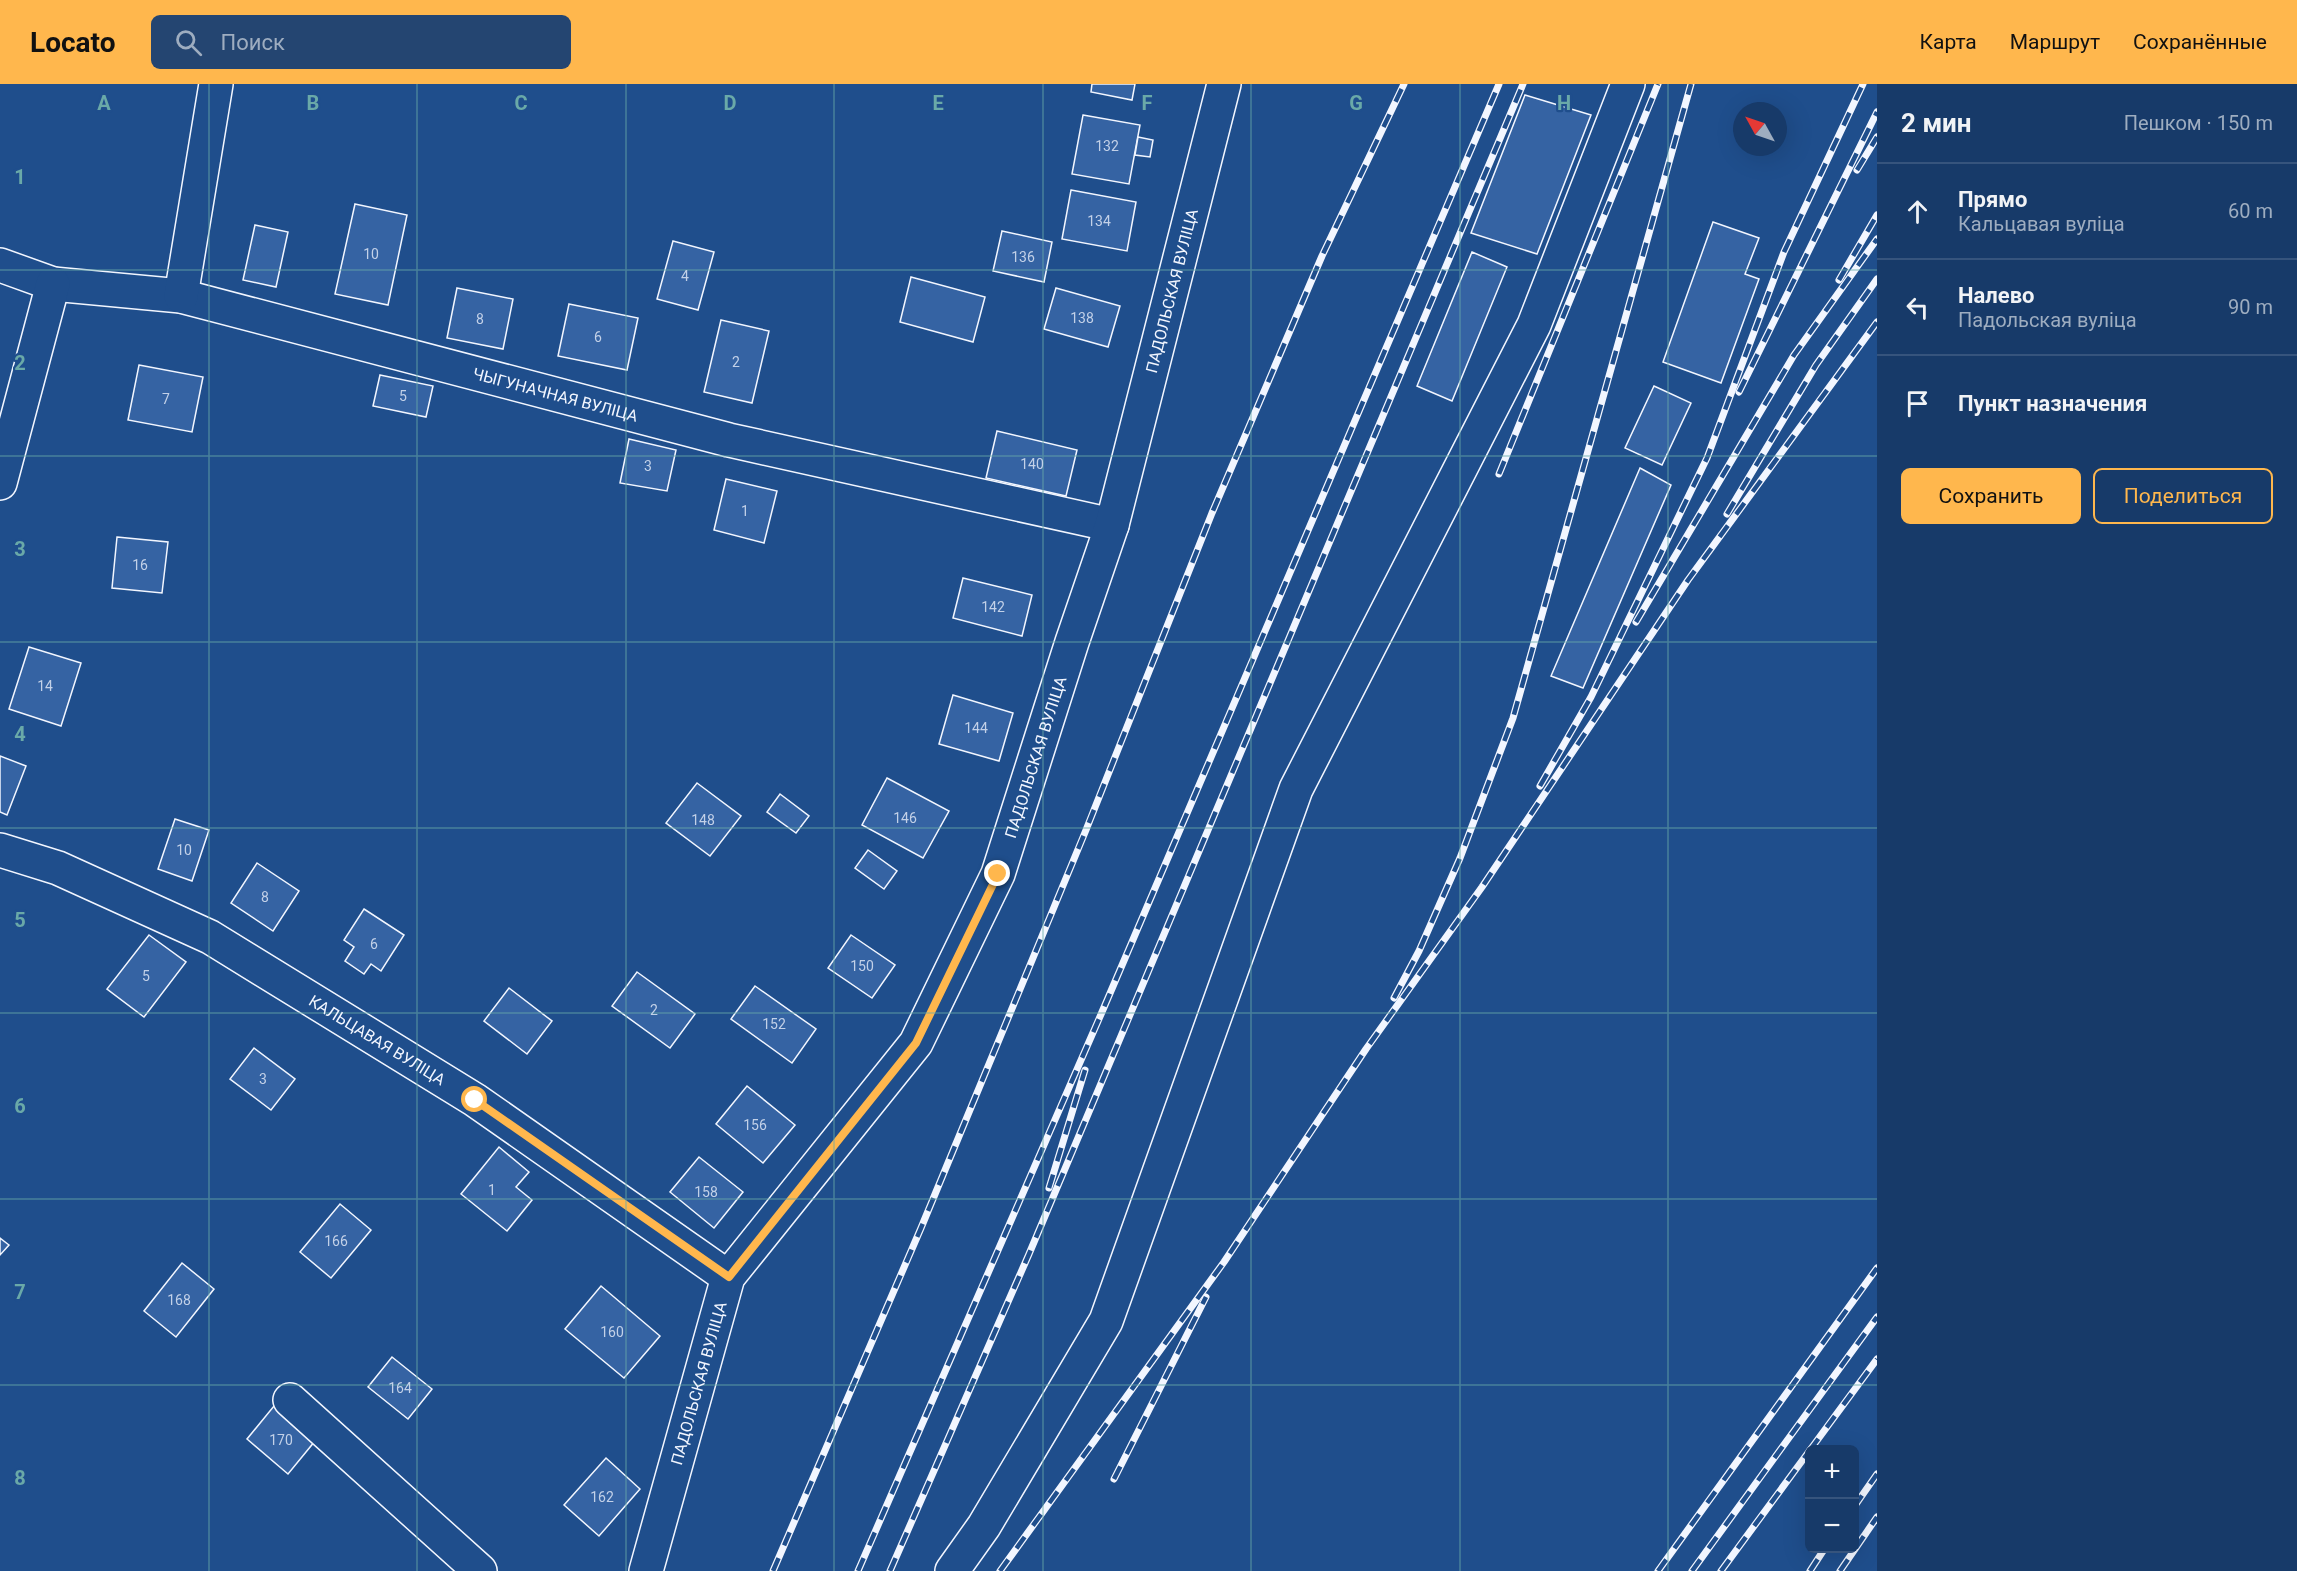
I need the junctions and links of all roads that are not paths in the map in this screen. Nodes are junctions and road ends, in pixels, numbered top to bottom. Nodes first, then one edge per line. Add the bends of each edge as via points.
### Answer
1 (216, 84) edge
2 (1224, 84) edge
3 (1628, 84) edge
4 (0, 265) edge
5 (53, 284) junction
6 (181, 296) junction
7 (0, 483) edge
8 (1112, 525) junction
9 (0, 850) edge
10 (729, 1277) junction
11 (290, 1400) dead end
12 (480, 1571) edge
13 (646, 1571) edge
14 (952, 1571) edge

1 - 6 street
2 - 8 street, ПАДОЛЬСКАЯ ВУЛІЦА
3 - 14 street via 1534,326 1296,789 1106,1321 984,1526
4 - 5 street, ЧЫГУНАЧНАЯ ВУЛІЦА
5 - 6 street, ЧЫГУНАЧНАЯ ВУЛІЦА
5 - 7 street
6 - 8 street, ЧЫГУНАЧНАЯ ВУЛІЦА via 729,440
8 - 10 street, ПАДОЛЬСКАЯ ВУЛІЦА via 998,874 916,1043
9 - 10 street, КАЛЬЦАВАЯ ВУЛІЦА via 58,868 210,937 475,1100
10 - 13 street, ПАДОЛЬСКАЯ ВУЛІЦА
11 - 12 street

